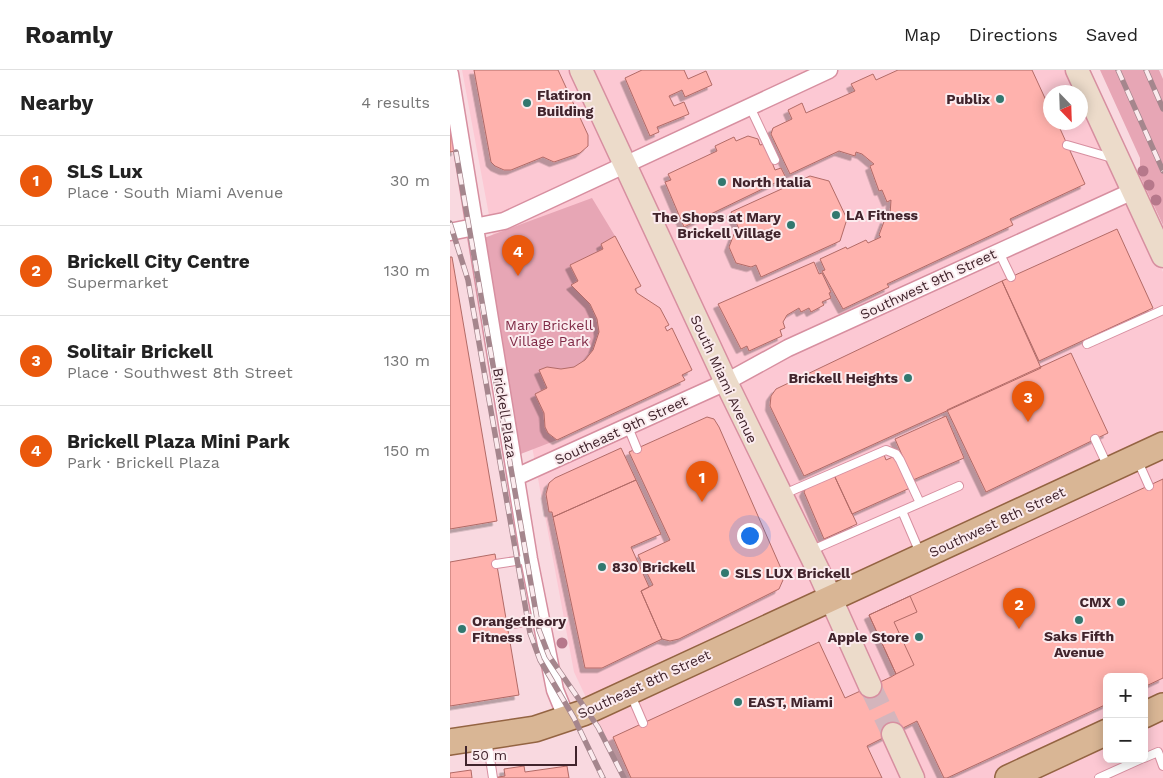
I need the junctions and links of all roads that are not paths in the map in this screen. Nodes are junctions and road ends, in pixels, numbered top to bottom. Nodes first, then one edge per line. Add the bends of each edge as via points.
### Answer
1 (581, 70) edge
2 (829, 70) edge
3 (1077, 70) edge
4 (450, 74) edge
5 (750, 106) junction
6 (1067, 145) dead end
7 (775, 160) dead end
8 (1119, 161) junction
9 (624, 165) junction
10 (1133, 191) junction
11 (476, 228) junction
12 (450, 232) edge
13 (999, 252) junction
14 (1163, 256) edge
15 (1011, 277) dead end
16 (1163, 310) edge
17 (1087, 344) dead end
18 (726, 382) junction
19 (628, 427) junction
20 (1095, 439) dead end
21 (1163, 445) edge
22 (637, 449) dead end
23 (1136, 457) junction
24 (1109, 470) junction
25 (516, 477) junction
26 (959, 486) dead end
27 (1149, 486) dead end
28 (780, 495) junction
29 (920, 504) junction
30 (902, 511) junction
31 (808, 552) junction
32 (922, 557) junction
33 (529, 558) junction
34 (496, 564) dead end
35 (830, 599) junction
36 (541, 619) junction
37 (507, 625) dead end
38 (870, 686) tunnel mouth
39 (630, 691) junction
40 (1163, 706) edge
41 (1148, 713) edge
42 (567, 719) junction
43 (643, 723) dead end
44 (893, 734) tunnel mouth
45 (1103, 734) edge
46 (486, 737) junction
47 (450, 742) edge
48 (1148, 757) edge
49 (1134, 763) edge
50 (1163, 766) edge
51 (1015, 777) edge
52 (493, 778) edge
53 (913, 778) edge
54 (1099, 778) edge

1 - 9 main road, South Miami Avenue
2 - 5 street
3 - 8 main road
4 - 11 street, Brickell Plaza
5 - 7 lane
5 - 9 street
6 - 8 lane
8 - 10 main road
9 - 11 street via 504,221
9 - 18 main road, South Miami Avenue
10 - 13 street, Southwest 9th Street
10 - 14 main road
11 - 12 street
11 - 25 street, Brickell Plaza
13 - 15 lane
13 - 18 street, Southwest 9th Street via 788,348
16 - 17 lane
18 - 19 street, Southeast 9th Street
18 - 28 main road, South Miami Avenue
19 - 22 lane
19 - 25 street, Southeast 9th Street
20 - 24 lane
21 - 23 main road, Southwest 8th Street
23 - 24 main road, Southwest 8th Street
23 - 27 lane
24 - 32 main road, Southwest 8th Street
25 - 33 street, Brickell Plaza
26 - 29 lane
28 - 29 lane via 886,450 896,454 900,460
28 - 31 main road, South Miami Avenue
29 - 30 lane
30 - 31 lane
30 - 32 lane
31 - 35 main road, South Miami Avenue
32 - 35 main road, Southwest 8th Street
33 - 34 lane
33 - 36 street, Brickell Plaza
35 - 38 main road, South Miami Avenue
35 - 39 main road, Southeast 8th Street
36 - 37 lane
36 - 42 street, Brickell Plaza via 555,690
39 - 42 main road, Southeast 8th Street
39 - 43 lane
40 - 41 main road
42 - 46 main road, Southeast 8th Street via 535,729
44 - 53 main road
45 - 51 main road
46 - 47 main road, Southeast 8th Street
46 - 52 lane
48 - 50 lane via 1158,752
49 - 54 lane

